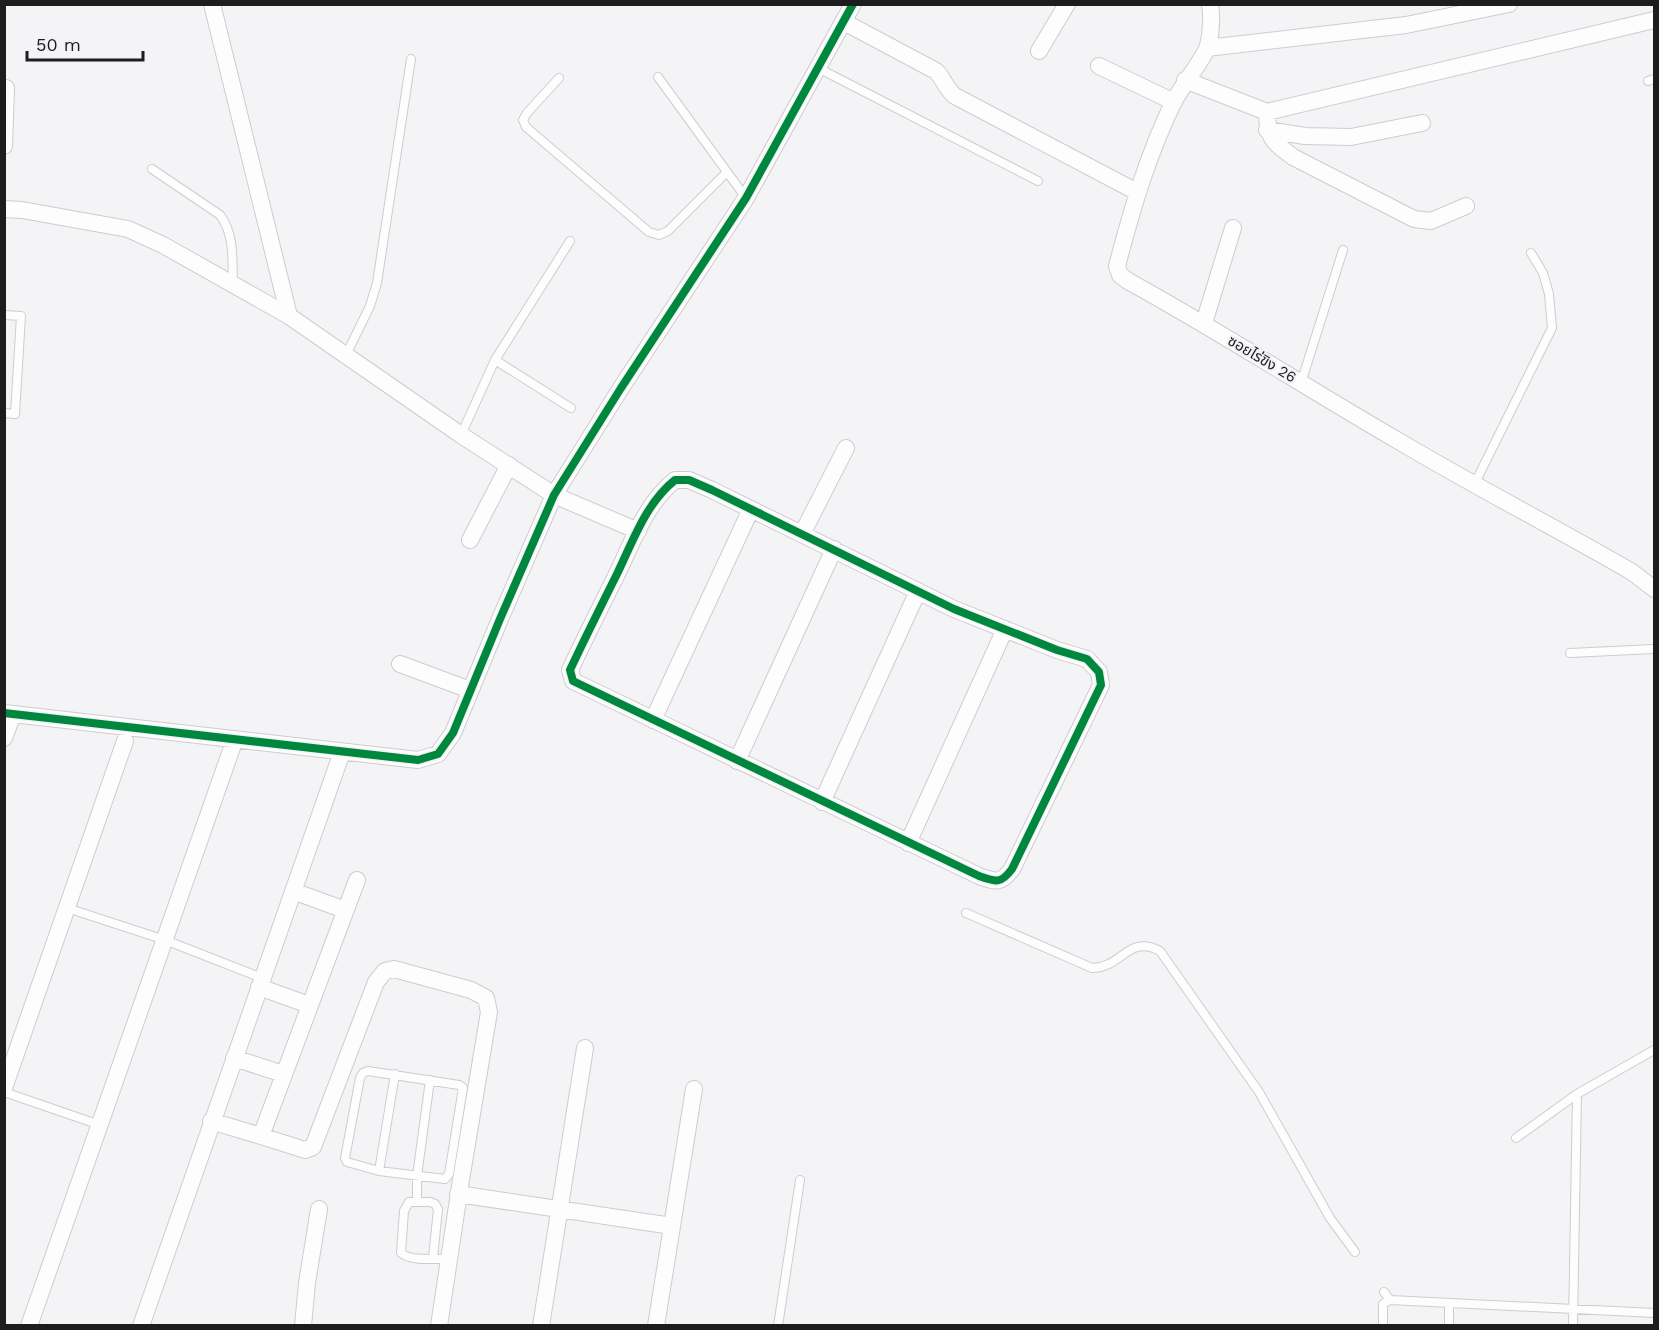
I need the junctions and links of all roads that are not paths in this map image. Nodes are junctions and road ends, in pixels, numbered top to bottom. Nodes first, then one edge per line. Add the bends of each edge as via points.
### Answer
1 (212, 4) edge
2 (854, 4) edge
3 (1067, 4) edge
4 (1210, 4) edge
5 (1509, 4) edge
6 (1654, 20) edge
7 (844, 22) junction
8 (1207, 48) junction
9 (1039, 51) dead end
10 (411, 59) dead end
11 (1099, 66) dead end
12 (818, 68) junction
13 (658, 77) dead end
14 (559, 78) dead end
15 (1185, 80) junction
16 (6, 88) dead end
17 (1174, 102) junction
18 (1267, 112) junction
19 (1422, 123) dead end
20 (1267, 130) junction
21 (4, 146) edge
22 (152, 169) dead end
23 (727, 172) junction
24 (1038, 181) dead end
25 (1137, 192) junction
26 (746, 198) junction
27 (1466, 206) dead end
28 (4, 209) edge
29 (1233, 228) dead end
30 (570, 241) dead end
31 (1343, 250) dead end
32 (1532, 253) dead end
33 (233, 284) junction
34 (4, 315) edge
35 (288, 316) junction
36 (1204, 323) junction
37 (346, 355) junction
38 (495, 360) junction
39 (1301, 383) junction
40 (571, 408) dead end
41 (4, 413) edge
42 (461, 435) junction
43 (846, 448) dead end
44 (509, 465) junction
45 (1474, 485) junction
46 (554, 495) junction
47 (751, 509) junction
48 (638, 531) junction
49 (802, 534) junction
50 (470, 540) dead end
51 (834, 549) junction
52 (1654, 589) edge
53 (918, 591) junction
54 (1005, 629) junction
55 (1654, 649) edge
56 (1570, 653) dead end
57 (400, 664) dead end
58 (470, 690) junction
59 (9, 713) edge
60 (653, 720) junction
61 (4, 738) edge
62 (235, 739) junction
63 (125, 741) dead end
64 (342, 752) junction
65 (737, 761) junction
66 (822, 802) junction
67 (908, 843) junction
68 (357, 880) dead end
69 (293, 891) junction
70 (67, 908) junction
71 (345, 910) junction
72 (966, 913) dead end
73 (165, 940) junction
74 (261, 982) junction
75 (309, 1005) junction
76 (585, 1048) dead end
77 (1654, 1050) edge
78 (234, 1058) junction
79 (284, 1074) junction
80 (395, 1074) junction
81 (430, 1080) junction
82 (694, 1089) dead end
83 (4, 1090) edge
84 (1577, 1094) junction
85 (212, 1121) junction
86 (100, 1125) junction
87 (261, 1136) junction
88 (1516, 1138) dead end
89 (379, 1171) junction
90 (417, 1176) junction
91 (800, 1180) dead end
92 (458, 1194) junction
93 (417, 1202) junction
94 (319, 1209) dead end
95 (560, 1210) junction
96 (672, 1226) junction
97 (1355, 1252) dead end
98 (441, 1259) junction
99 (1384, 1292) dead end
100 (1390, 1300) junction
101 (1449, 1304) junction
102 (1574, 1309) junction
103 (1654, 1312) edge
104 (29, 1326) edge
105 (141, 1326) edge
106 (303, 1326) edge
107 (439, 1326) edge
108 (541, 1326) edge
109 (656, 1326) edge
110 (778, 1326) edge
111 (1383, 1326) edge
112 (1449, 1326) edge
113 (1573, 1326) edge

1 - 35 street
2 - 7 street
3 - 9 street
4 - 8 street, ซอยไร่ขิง 26
5 - 8 street via 1406,25
6 - 18 street
7 - 12 street
7 - 25 street via 936,71 955,96
8 - 15 street, ซอยไร่ขิง 26
10 - 37 lane via 377,284
11 - 17 street
12 - 24 lane
12 - 26 street
13 - 23 lane
14 - 23 lane via 527,113 523,120 526,127 649,232 659,235 668,231
15 - 17 street, ซอยไร่ขิง 26
15 - 18 street
16 - 21 street
17 - 25 street, ซอยไร่ขิง 26
18 - 20 street
19 - 20 street via 1351,137
20 - 27 street via 1272,140 1293,157 1414,219 1431,221
22 - 33 lane via 224,220 231,240
23 - 26 lane
25 - 36 street, ซอยไร่ขิง 26 via 1117,266 1120,275
26 - 46 street
28 - 33 street via 128,229
29 - 36 street
30 - 38 lane
31 - 39 lane
32 - 45 lane via 1549,294 1552,328
33 - 35 street
34 - 41 lane via 21,316 15,414
35 - 37 street
36 - 39 street, ซอยไร่ขิง 26
37 - 42 street
38 - 40 lane
38 - 42 lane
39 - 45 street, ซอยไร่ขิง 26
42 - 44 street
43 - 49 street
44 - 46 street
44 - 50 street
45 - 52 street, ซอยไร่ขิง 26 via 1593,549
46 - 48 street
46 - 58 street
47 - 48 street via 689,480 675,480 652,504
47 - 49 street
47 - 60 street
48 - 60 street via 570,670 573,681
49 - 51 street
51 - 53 street
51 - 65 street
53 - 54 street
53 - 66 street
54 - 67 street
54 - 67 street via 1087,659 1099,672 1101,685 1005,878 995,881 979,876
55 - 56 lane
57 - 58 street
58 - 64 street via 453,733 438,754 418,760
59 - 61 street
59 - 62 street
60 - 65 street
62 - 64 street
62 - 73 street
63 - 70 street
64 - 69 street
65 - 66 street
66 - 67 street
68 - 71 street
69 - 71 street
69 - 74 street
70 - 73 lane
70 - 83 street
71 - 75 street
72 - 97 lane via 1092,968 1104,968 1138,946 1149,945 1160,951 1259,1092 1330,1218
73 - 74 lane
73 - 86 street
74 - 75 street
74 - 78 street
75 - 79 street
76 - 95 street
77 - 84 lane
78 - 79 street
78 - 85 street
79 - 87 street
80 - 81 lane
80 - 89 lane
80 - 89 lane via 368,1071 360,1078 345,1158 352,1165
81 - 90 lane
81 - 90 lane via 459,1085 464,1093 449,1174 446,1179
82 - 96 street
83 - 86 lane
84 - 88 lane
84 - 102 lane
85 - 87 street
85 - 105 street
86 - 104 street
87 - 92 street via 305,1150 313,1147 376,982 385,971 394,969 471,990 486,998 489,1012
89 - 90 lane
90 - 93 lane
91 - 110 lane
92 - 95 street
92 - 98 street
93 - 98 lane via 430,1202 438,1209
93 - 98 lane via 409,1202 404,1211 401,1253
94 - 106 street
95 - 96 street
95 - 108 street
96 - 109 street
98 - 107 street
99 - 100 lane
100 - 101 lane
100 - 111 lane via 1383,1304
101 - 102 lane
101 - 112 lane
102 - 103 lane
102 - 113 lane

